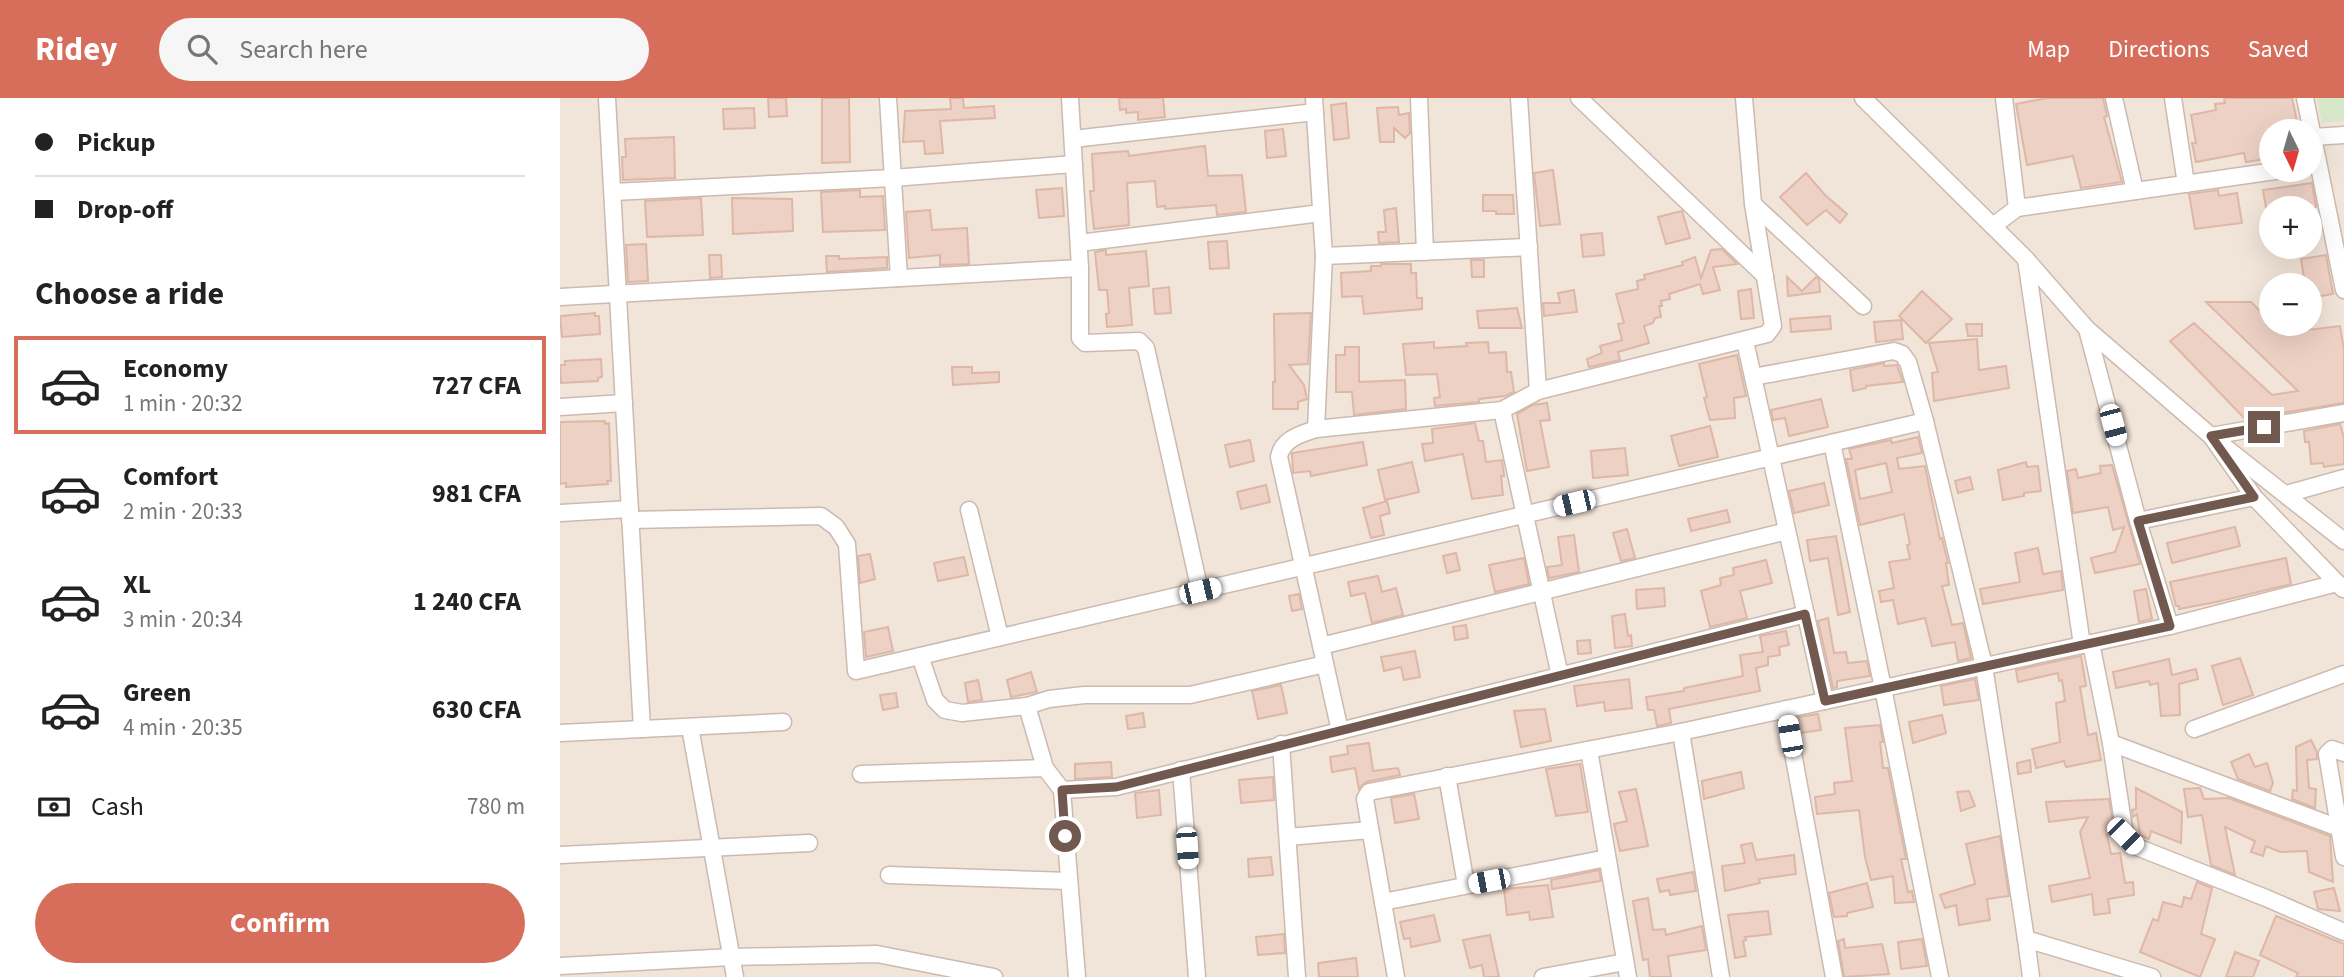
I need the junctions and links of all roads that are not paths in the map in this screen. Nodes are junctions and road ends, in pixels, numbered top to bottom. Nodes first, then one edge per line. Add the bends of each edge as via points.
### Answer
1 (607, 98) edge
2 (888, 98) edge
3 (1070, 98) edge
4 (1419, 98) edge
5 (1519, 98) edge
6 (1579, 98) edge
7 (1744, 98) edge
8 (1863, 98) edge
9 (2004, 98) edge
10 (2114, 98) edge
11 (2305, 98) edge
12 (2178, 99) edge
13 (1314, 105) edge
14 (2309, 119) edge
15 (2344, 135) edge
16 (2322, 136) edge
17 (1073, 139) junction
18 (1074, 164) junction
19 (2259, 173) edge
20 (893, 177) junction
21 (2319, 182) edge
22 (2186, 184) junction
23 (2135, 191) junction
24 (612, 192) junction
25 (1753, 204) junction
26 (2017, 208) junction
27 (1321, 214) junction
28 (1993, 226) junction
29 (1079, 243) junction
30 (1529, 247) junction
31 (1425, 252) junction
32 (1324, 256) junction
33 (2026, 259) junction
34 (2342, 266) edge
35 (1080, 268) junction
36 (1765, 276) junction
37 (900, 278) junction
38 (2344, 290) edge
39 (618, 293) junction
40 (560, 297) edge
41 (1863, 306) dead end
42 (2087, 329) junction
43 (1745, 341) junction
44 (1752, 377) junction
45 (1538, 391) junction
46 (624, 404) junction
47 (560, 407) edge
48 (1502, 410) junction
49 (2344, 413) edge
50 (1925, 421) junction
51 (1316, 429) junction
52 (2211, 436) junction
53 (1832, 443) junction
54 (1771, 457) junction
55 (2344, 478) edge
56 (2286, 494) junction
57 (2254, 497) junction
58 (969, 510) dead end
59 (560, 513) edge
60 (630, 514) junction
61 (1525, 515) junction
62 (2138, 521) junction
63 (1787, 531) junction
64 (2344, 541) edge
65 (1304, 566) junction
66 (2341, 587) edge
67 (1200, 591) junction
68 (1541, 592) junction
69 (1805, 614) junction
70 (2170, 626) junction
71 (1000, 637) junction
72 (2086, 644) junction
73 (1321, 646) junction
74 (920, 656) junction
75 (1325, 664) junction
76 (1984, 666) junction
77 (2344, 674) edge
78 (1560, 676) junction
79 (1883, 688) junction
80 (1825, 701) junction
81 (1027, 706) junction
82 (1785, 709) junction
83 (783, 722) dead end
84 (690, 727) junction
85 (642, 729) junction
86 (2194, 729) dead end
87 (1339, 731) junction
88 (1681, 732) junction
89 (560, 733) edge
90 (2111, 743) junction
91 (1281, 744) junction
92 (1589, 750) junction
93 (2344, 753) edge
94 (1045, 768) junction
95 (1181, 771) junction
96 (861, 774) dead end
97 (1447, 776) junction
98 (1062, 790) junction
99 (1370, 830) junction
100 (1288, 837) junction
101 (2342, 842) edge
102 (809, 843) dead end
103 (712, 848) junction
104 (560, 855) edge
105 (1607, 858) junction
106 (889, 875) dead end
107 (1069, 881) junction
108 (1466, 885) junction
109 (1383, 902) junction
110 (2344, 932) edge
111 (2026, 939) junction
112 (732, 957) junction
113 (560, 966) edge
114 (1626, 970) edge
115 (735, 977) edge
116 (994, 977) edge
117 (1077, 977) edge
118 (1197, 977) edge
119 (1297, 977) edge
120 (1396, 977) edge
121 (1543, 977) edge
122 (1721, 977) edge
123 (1833, 977) edge
124 (1940, 977) edge
125 (2031, 977) edge
126 (2152, 977) edge

1 - 24 street
2 - 20 street
3 - 17 street
4 - 31 street
5 - 30 street
6 - 36 street
7 - 25 street
8 - 28 street
9 - 26 street
10 - 23 street
11 - 14 street
12 - 22 street
13 - 17 street
13 - 27 street
15 - 16 street
17 - 18 street
18 - 20 street
18 - 29 street
19 - 22 street
20 - 24 street
20 - 37 street
21 - 34 street
22 - 23 street
23 - 26 street
24 - 39 street
25 - 36 street
25 - 41 street
26 - 28 street
27 - 29 street
27 - 32 street
28 - 33 street
29 - 35 street
30 - 31 street
30 - 45 street
31 - 32 street
32 - 51 street
33 - 42 street
33 - 72 street
34 - 38 street
35 - 37 street
35 - 67 street via 1081,341 1139,341 1146,348
36 - 43 street via 1772,331
37 - 39 street
39 - 40 street
39 - 46 street
42 - 52 street
42 - 62 street
43 - 44 street
43 - 45 street
44 - 50 street via 1894,351 1908,362
44 - 54 street
45 - 48 street
46 - 47 street
46 - 60 street
48 - 51 street
48 - 61 street
49 - 52 street
50 - 53 street
50 - 76 street
51 - 65 street via 1283,446 1279,457
52 - 56 street
52 - 57 street
53 - 54 street
53 - 79 street
54 - 61 street
54 - 63 street
55 - 56 street
56 - 64 street
57 - 62 street
57 - 66 street
58 - 71 street
59 - 60 street
60 - 74 street via 821,516 836,527 847,544 856,671
60 - 85 street
61 - 65 street
61 - 68 street
62 - 70 street
63 - 68 street
63 - 69 street
65 - 67 street
65 - 73 street
66 - 70 street
67 - 71 street
68 - 73 street
68 - 78 street
69 - 78 street
69 - 80 street
70 - 72 street
71 - 74 street
72 - 76 street
72 - 90 street
73 - 75 street
74 - 81 street via 934,700 945,710 962,713
75 - 81 street via 1190,695 1084,695
75 - 87 street
76 - 79 street
76 - 111 street
77 - 86 street
78 - 87 street
79 - 80 street
79 - 124 street
80 - 82 street
81 - 94 street
82 - 88 street
82 - 123 street
83 - 84 street
84 - 85 street
84 - 103 street
85 - 89 street
87 - 91 street
88 - 92 street
88 - 122 street
90 - 101 street
90 - 110 street via 2125,836 2137,847
91 - 95 street
91 - 100 street
92 - 97 street
92 - 105 street
93 - 101 street via 2332,750 2328,754
94 - 96 street
94 - 98 street
95 - 98 street via 1116,787
95 - 118 street
97 - 99 street via 1369,792 1365,799
97 - 108 street
98 - 107 street
99 - 100 street
99 - 109 street
100 - 119 street
102 - 103 street
103 - 104 street
103 - 112 street
105 - 108 street
105 - 114 street
106 - 107 street
107 - 117 street
108 - 109 street
109 - 120 street
111 - 125 street
111 - 126 street
112 - 113 street
112 - 115 street
112 - 116 street via 877,954
114 - 121 street

